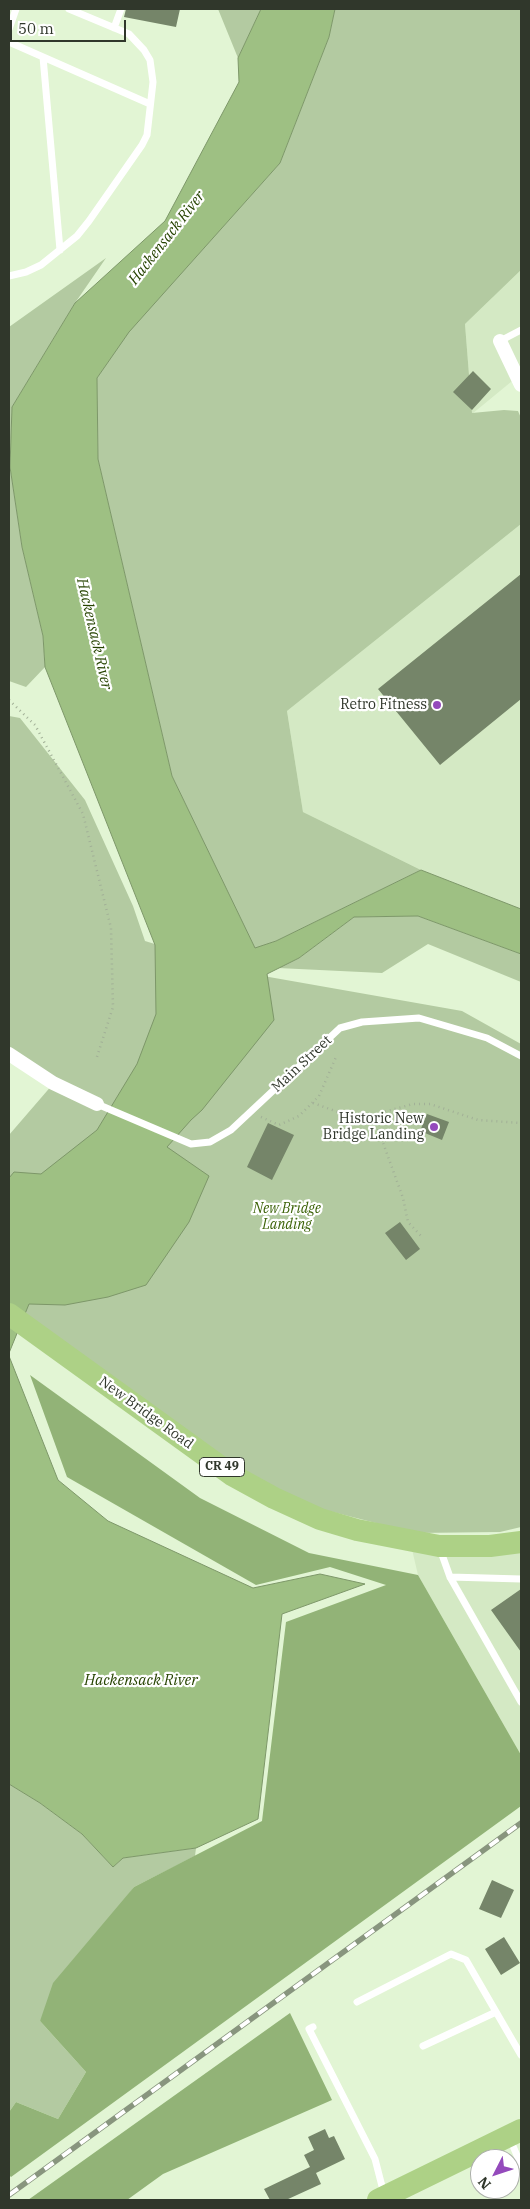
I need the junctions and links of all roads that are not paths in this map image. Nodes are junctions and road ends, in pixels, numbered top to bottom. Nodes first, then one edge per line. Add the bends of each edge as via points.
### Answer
1 (16, 9) edge
2 (69, 9) edge
3 (121, 9) edge
4 (114, 28) junction
5 (9, 29) edge
6 (9, 42) edge
7 (43, 57) junction
8 (150, 104) junction
9 (60, 250) junction
10 (9, 276) edge
11 (521, 330) edge
12 (500, 341) joint
13 (521, 385) edge
14 (9, 1054) edge
15 (521, 1056) edge
16 (97, 1104) joint
17 (9, 1314) edge
18 (521, 1542) edge
19 (440, 1546) junction
20 (450, 1577) junction
21 (521, 1579) edge
22 (521, 1702) edge
23 (357, 2002) dead end
24 (496, 2012) junction
25 (313, 2027) dead end
26 (422, 2046) dead end
27 (521, 2055) edge
28 (515, 2133) edge
29 (521, 2165) edge
30 (381, 2198) edge

1 - 5 lane
2 - 4 lane
3 - 4 lane
4 - 8 lane via 134,38 147,56 153,82
6 - 7 lane
7 - 8 lane
7 - 9 lane
8 - 9 lane via 147,135 142,145 89,221
9 - 10 lane via 40,265
11 - 12 lane
12 - 13 street
14 - 16 street via 53,1084
15 - 16 lane, Main Street via 487,1038 419,1018 362,1022 340,1028 231,1130 210,1142 191,1144 176,1139
17 - 19 main road, New Bridge Road / CR 49 via 194,1449 274,1498 320,1519 357,1530
18 - 19 main road, New Bridge Road / CR 49
19 - 20 lane
20 - 21 lane
20 - 22 lane
23 - 24 lane via 450,1954 466,1960
24 - 26 lane
24 - 27 lane
25 - 30 lane via 309,2029 375,2159
28 - 29 lane
28 - 30 main road

